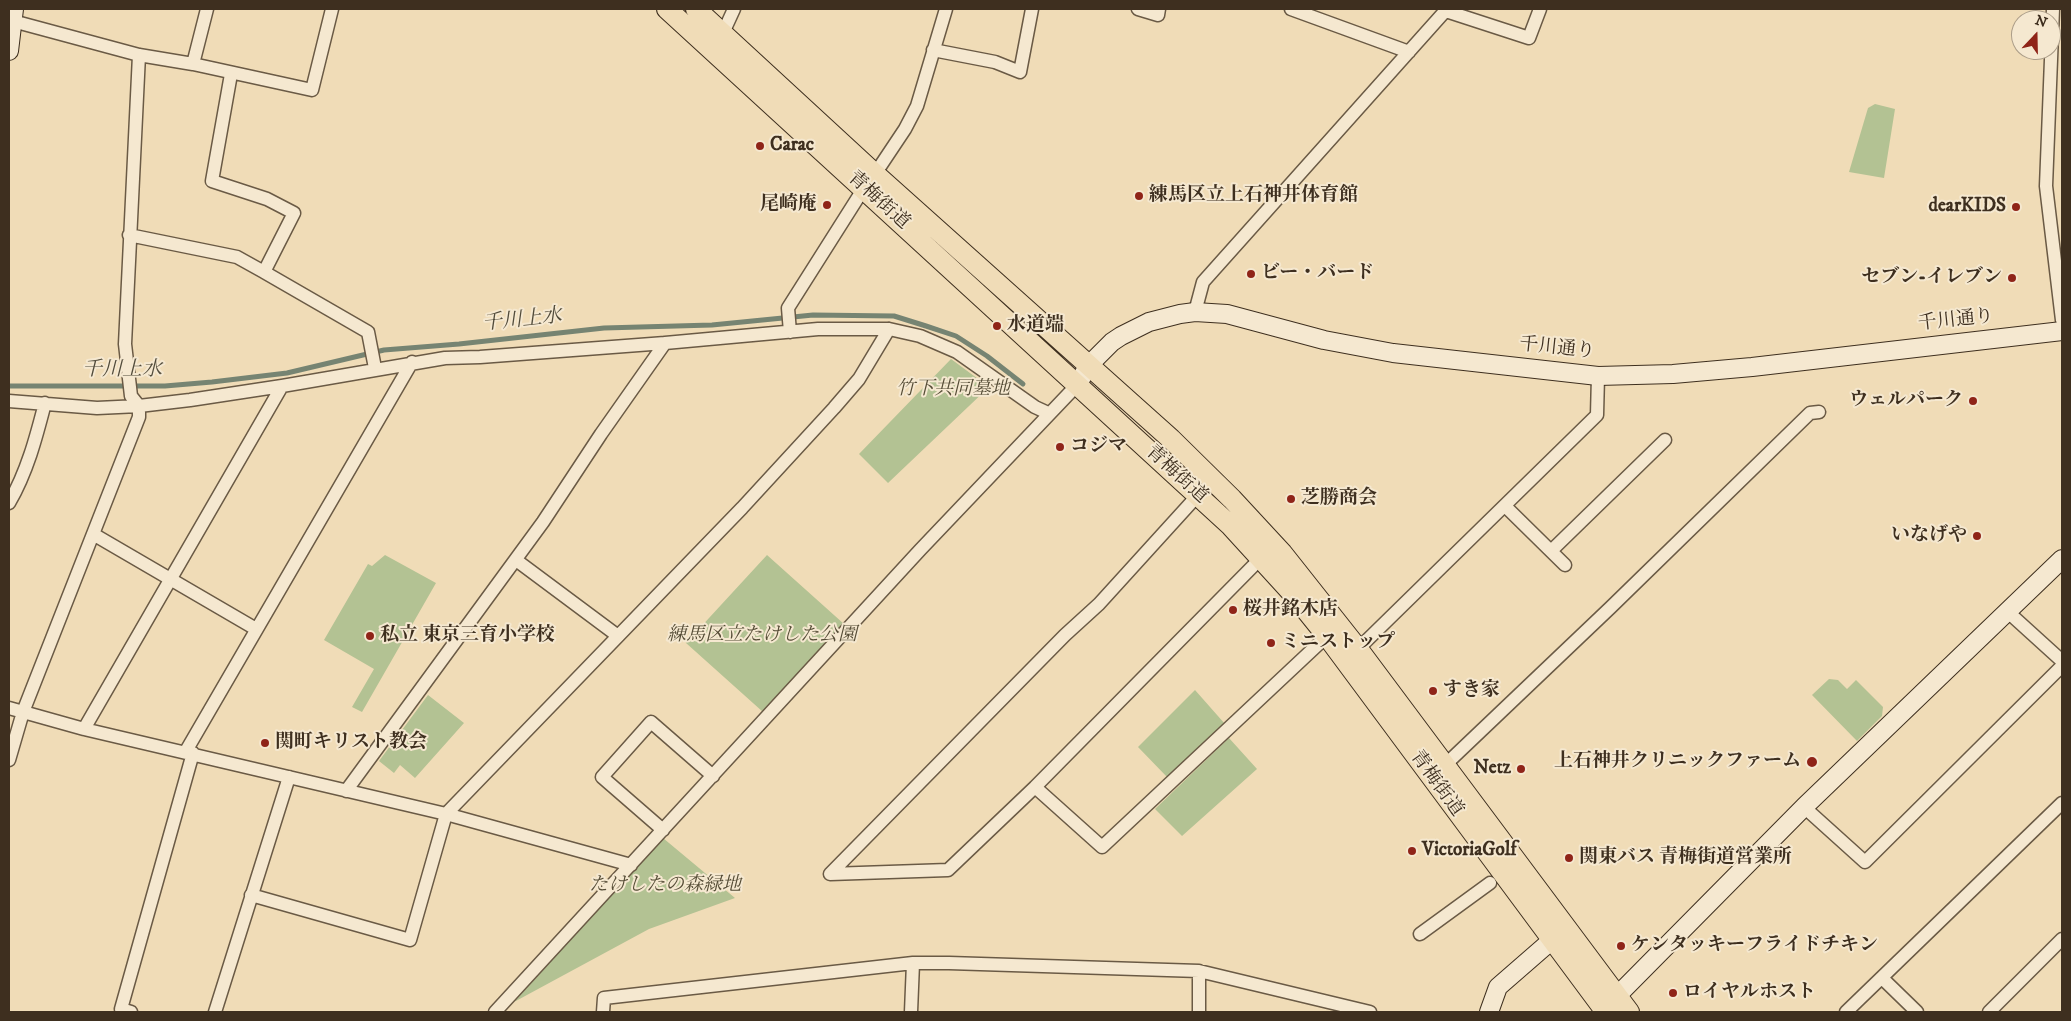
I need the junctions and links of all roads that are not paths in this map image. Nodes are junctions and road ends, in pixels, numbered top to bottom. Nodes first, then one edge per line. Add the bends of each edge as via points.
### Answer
1 (207, 9) edge
2 (332, 9) edge
3 (667, 9) edge
4 (696, 9) edge
5 (734, 9) edge
6 (946, 9) edge
7 (1032, 9) edge
8 (1138, 9) edge
9 (1159, 9) edge
10 (1291, 9) edge
11 (1540, 9) edge
12 (2053, 9) edge
13 (1447, 10) edge
14 (12, 17) edge
15 (723, 33) junction
16 (934, 50) junction
17 (9, 51) edge
18 (1409, 52) junction
19 (139, 55) junction
20 (193, 64) junction
21 (231, 74) junction
22 (869, 181) junction
23 (129, 235) junction
24 (264, 272) junction
25 (1195, 312) junction
26 (2062, 320) edge
27 (789, 329) junction
28 (889, 329) junction
29 (2062, 331) edge
30 (665, 344) junction
31 (412, 362) junction
32 (374, 364) junction
33 (1088, 366) junction
34 (1598, 376) junction
35 (1078, 384) junction
36 (282, 386) junction
37 (9, 401) edge
38 (135, 401) junction
39 (45, 403) junction
40 (1819, 412) dead end
41 (1048, 414) junction
42 (1665, 440) dead end
43 (1198, 495) junction
44 (9, 503) edge
45 (1505, 506) junction
46 (94, 534) junction
47 (1551, 551) junction
48 (1261, 558) junction
49 (2062, 559) edge
50 (516, 560) junction
51 (1565, 565) dead end
52 (170, 580) junction
53 (2008, 612) junction
54 (256, 629) junction
55 (618, 636) junction
56 (1327, 636) junction
57 (1358, 649) junction
58 (2062, 660) edge
59 (2062, 666) edge
60 (9, 708) edge
61 (23, 712) junction
62 (84, 728) junction
63 (190, 752) junction
64 (9, 760) edge
65 (1444, 766) junction
66 (713, 776) junction
67 (289, 777) junction
68 (1035, 787) junction
69 (346, 790) junction
70 (2062, 804) edge
71 (1804, 807) junction
72 (446, 814) junction
73 (663, 830) junction
74 (631, 865) junction
75 (1490, 883) dead end
76 (251, 895) junction
77 (1420, 934) dead end
78 (1552, 940) junction
79 (2062, 940) edge
80 (913, 963) junction
81 (1199, 971) junction
82 (1882, 978) junction
83 (1609, 1006) edge
84 (131, 1012) edge
85 (215, 1012) edge
86 (495, 1012) edge
87 (603, 1012) edge
88 (911, 1012) edge
89 (1199, 1012) edge
90 (1370, 1012) edge
91 (1490, 1012) edge
92 (1629, 1012) edge
93 (1846, 1012) edge
94 (1917, 1012) edge
95 (1989, 1012) edge

1 - 20 street
2 - 21 street via 312,90
3 - 22 main road, 青梅街道
4 - 15 main road, 青梅街道
5 - 15 street
6 - 16 street
7 - 16 street via 1020,72 995,62
8 - 9 street via 1158,14
10 - 18 street
11 - 13 street via 1530,38
12 - 26 street via 2046,186
13 - 18 street
14 - 17 main road
14 - 19 street
15 - 22 main road, 青梅街道
16 - 22 street via 917,106
18 - 25 street via 1203,282
19 - 20 street
19 - 23 street
20 - 21 street
21 - 24 street via 212,182 267,199 294,213
22 - 27 street via 788,308
22 - 33 main road, 青梅街道
22 - 35 main road, 青梅街道
23 - 24 street via 237,257
23 - 38 street via 125,344 128,379
24 - 32 street via 368,332
25 - 33 main road, 千川通り via 1165,317 1134,329 1112,342
25 - 34 main road, 千川通り via 1227,314 1324,340 1393,353
27 - 28 street
27 - 30 street
28 - 41 street via 920,336 957,352
28 - 55 street via 859,379 834,408
29 - 34 main road, 千川通り via 1743,368
30 - 31 street
30 - 50 street
31 - 32 street
31 - 54 street
32 - 36 street
33 - 35 main road, 千川通り
33 - 57 main road, 青梅街道 via 1171,439 1232,499 1282,553
34 - 45 street via 1597,415
35 - 41 street
35 - 43 main road, 青梅街道
36 - 38 street via 190,400
36 - 52 street
37 - 39 street
38 - 39 street via 97,408
38 - 46 street via 139,417
39 - 44 street via 34,446
40 - 65 street via 1810,413
41 - 66 street
42 - 47 street
43 - 48 main road, 青梅街道
43 - 68 street via 1099,604 830,874 948,870
45 - 47 street
45 - 57 street
46 - 52 street
46 - 61 street
47 - 51 street
48 - 56 main road, 青梅街道
48 - 68 street
49 - 53 main road
50 - 55 street
50 - 69 street
52 - 54 street
52 - 62 street
53 - 58 street
53 - 71 main road
54 - 63 street
55 - 72 street
56 - 68 street via 1102,847
56 - 78 main road, 青梅街道
57 - 65 main road, 青梅街道
59 - 71 street via 1865,862
60 - 61 street
61 - 62 street
61 - 64 street
62 - 63 street
63 - 67 street
63 - 84 street via 121,1009
65 - 83 main road, 青梅街道
66 - 73 street
66 - 73 street via 651,722 602,777
67 - 69 street
67 - 76 street
69 - 72 street
70 - 82 street
71 - 83 main road
72 - 74 street
72 - 76 street via 410,940
73 - 74 street
74 - 86 street
75 - 77 street
76 - 85 street
78 - 83 main road, 青梅街道
78 - 91 main road via 1498,987
79 - 95 street
80 - 81 street
80 - 87 street via 604,998
80 - 88 street
81 - 89 street
81 - 90 street
82 - 93 street
82 - 94 street
83 - 92 main road, 青梅街道

